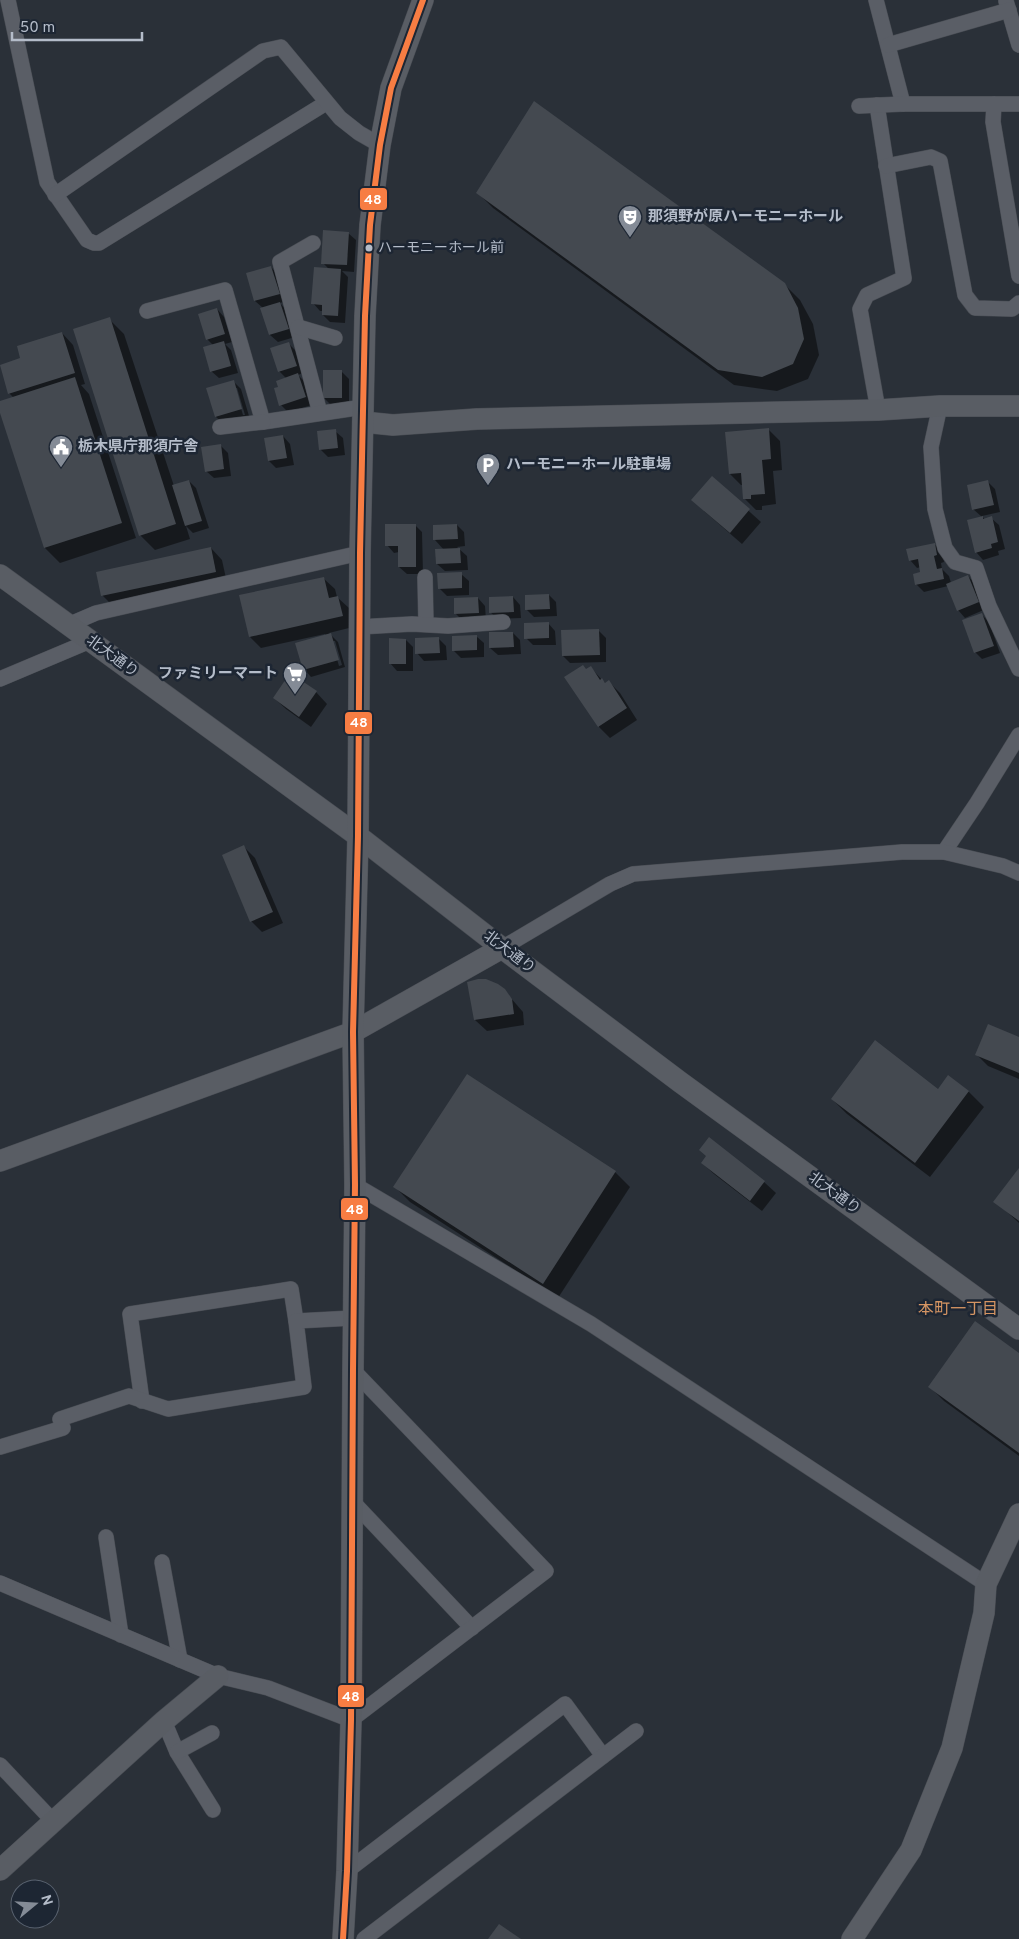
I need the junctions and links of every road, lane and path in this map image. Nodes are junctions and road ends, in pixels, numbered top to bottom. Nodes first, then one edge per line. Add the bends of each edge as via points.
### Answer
1 (8, 0) edge
2 (423, 0) edge
3 (876, 0) edge
4 (1008, 5) edge
5 (888, 45) junction
6 (1019, 45) edge
7 (326, 103) junction
8 (903, 104) junction
9 (994, 104) junction
10 (1019, 104) edge
11 (877, 105) junction
12 (859, 106) dead end
13 (380, 146) junction
14 (886, 166) junction
15 (55, 195) junction
16 (313, 243) dead end
17 (1019, 276) edge
18 (1019, 303) edge
19 (147, 311) dead end
20 (298, 327) junction
21 (335, 338) dead end
22 (940, 406) junction
23 (1019, 406) edge
24 (878, 410) junction
25 (320, 414) junction
26 (363, 415) junction
27 (264, 422) junction
28 (220, 427) dead end
29 (360, 553) junction
30 (0, 575) edge
31 (425, 577) dead end
32 (503, 622) dead end
33 (426, 624) junction
34 (68, 625) junction
35 (359, 627) junction
36 (90, 641) junction
37 (1019, 669) edge
38 (0, 679) edge
39 (1019, 735) edge
40 (358, 836) junction
41 (944, 852) junction
42 (1018, 871) edge
43 (502, 948) junction
44 (353, 1032) junction
45 (0, 1161) edge
46 (356, 1185) junction
47 (353, 1318) junction
48 (296, 1321) junction
49 (1019, 1329) edge
50 (352, 1370) junction
51 (142, 1401) junction
52 (0, 1447) edge
53 (352, 1501) junction
54 (1019, 1514) edge
55 (106, 1537) dead end
56 (162, 1562) dead end
57 (0, 1583) edge
58 (986, 1584) junction
59 (472, 1628) junction
60 (121, 1635) junction
61 (180, 1660) junction
62 (218, 1676) junction
63 (351, 1720) junction
64 (164, 1721) junction
65 (636, 1731) dead end
66 (212, 1733) dead end
67 (177, 1752) junction
68 (603, 1756) junction
69 (0, 1765) edge
70 (213, 1810) dead end
71 (54, 1822) junction
72 (0, 1870) edge
73 (348, 1871) junction
74 (343, 1939) edge
75 (364, 1939) edge
76 (852, 1939) edge

1 - 15 street via 47,182
2 - 13 street via 391,88
3 - 5 street
4 - 5 street
4 - 6 street
5 - 8 street
7 - 13 street via 340,118
7 - 15 street via 99,243 87,240
7 - 15 street via 281,47 263,51
8 - 9 street
8 - 11 street
9 - 10 street
9 - 17 street via 994,122
11 - 12 street
11 - 14 street
13 - 26 street via 368,254
14 - 18 street via 930,157 940,161 965,295 975,308 1012,309
14 - 24 street via 904,278 867,296 860,309
16 - 20 street via 280,262
19 - 27 street via 224,290
20 - 21 street
20 - 25 street
22 - 23 street
22 - 24 street
22 - 37 street via 931,447 935,508 945,548 954,562 976,568 989,606
24 - 26 street via 477,419 393,425
25 - 26 street
25 - 27 street
26 - 29 street
27 - 28 street
29 - 34 street via 96,613
29 - 35 street
30 - 34 street, 北大通り
31 - 33 street
32 - 33 street via 448,626
33 - 35 street
34 - 36 street, 北大通り
35 - 40 street
36 - 38 street
36 - 40 street, 北大通り
39 - 41 street
40 - 43 street, 北大通り
40 - 44 street
41 - 42 street
41 - 43 street via 902,852 633,874 610,884
43 - 44 street
43 - 49 street, 北大通り
44 - 45 street
44 - 46 street
46 - 47 street
46 - 58 street via 591,1324
47 - 48 street
47 - 50 street
48 - 51 street via 304,1387 168,1408
48 - 51 street via 291,1289 130,1314
50 - 53 street
50 - 59 street via 546,1571
51 - 52 street via 129,1396 60,1419 63,1428
53 - 59 street
53 - 63 street
54 - 58 street
55 - 60 street
56 - 61 street
57 - 60 street
58 - 76 street via 984,1614 952,1748 911,1850
59 - 63 street
60 - 61 street
61 - 62 street
62 - 63 street via 268,1688
62 - 64 street
63 - 73 street
64 - 67 street
64 - 71 street
65 - 68 street
66 - 67 street
67 - 70 street
68 - 73 street via 565,1704
68 - 75 street
69 - 71 street
71 - 72 street
73 - 74 street

